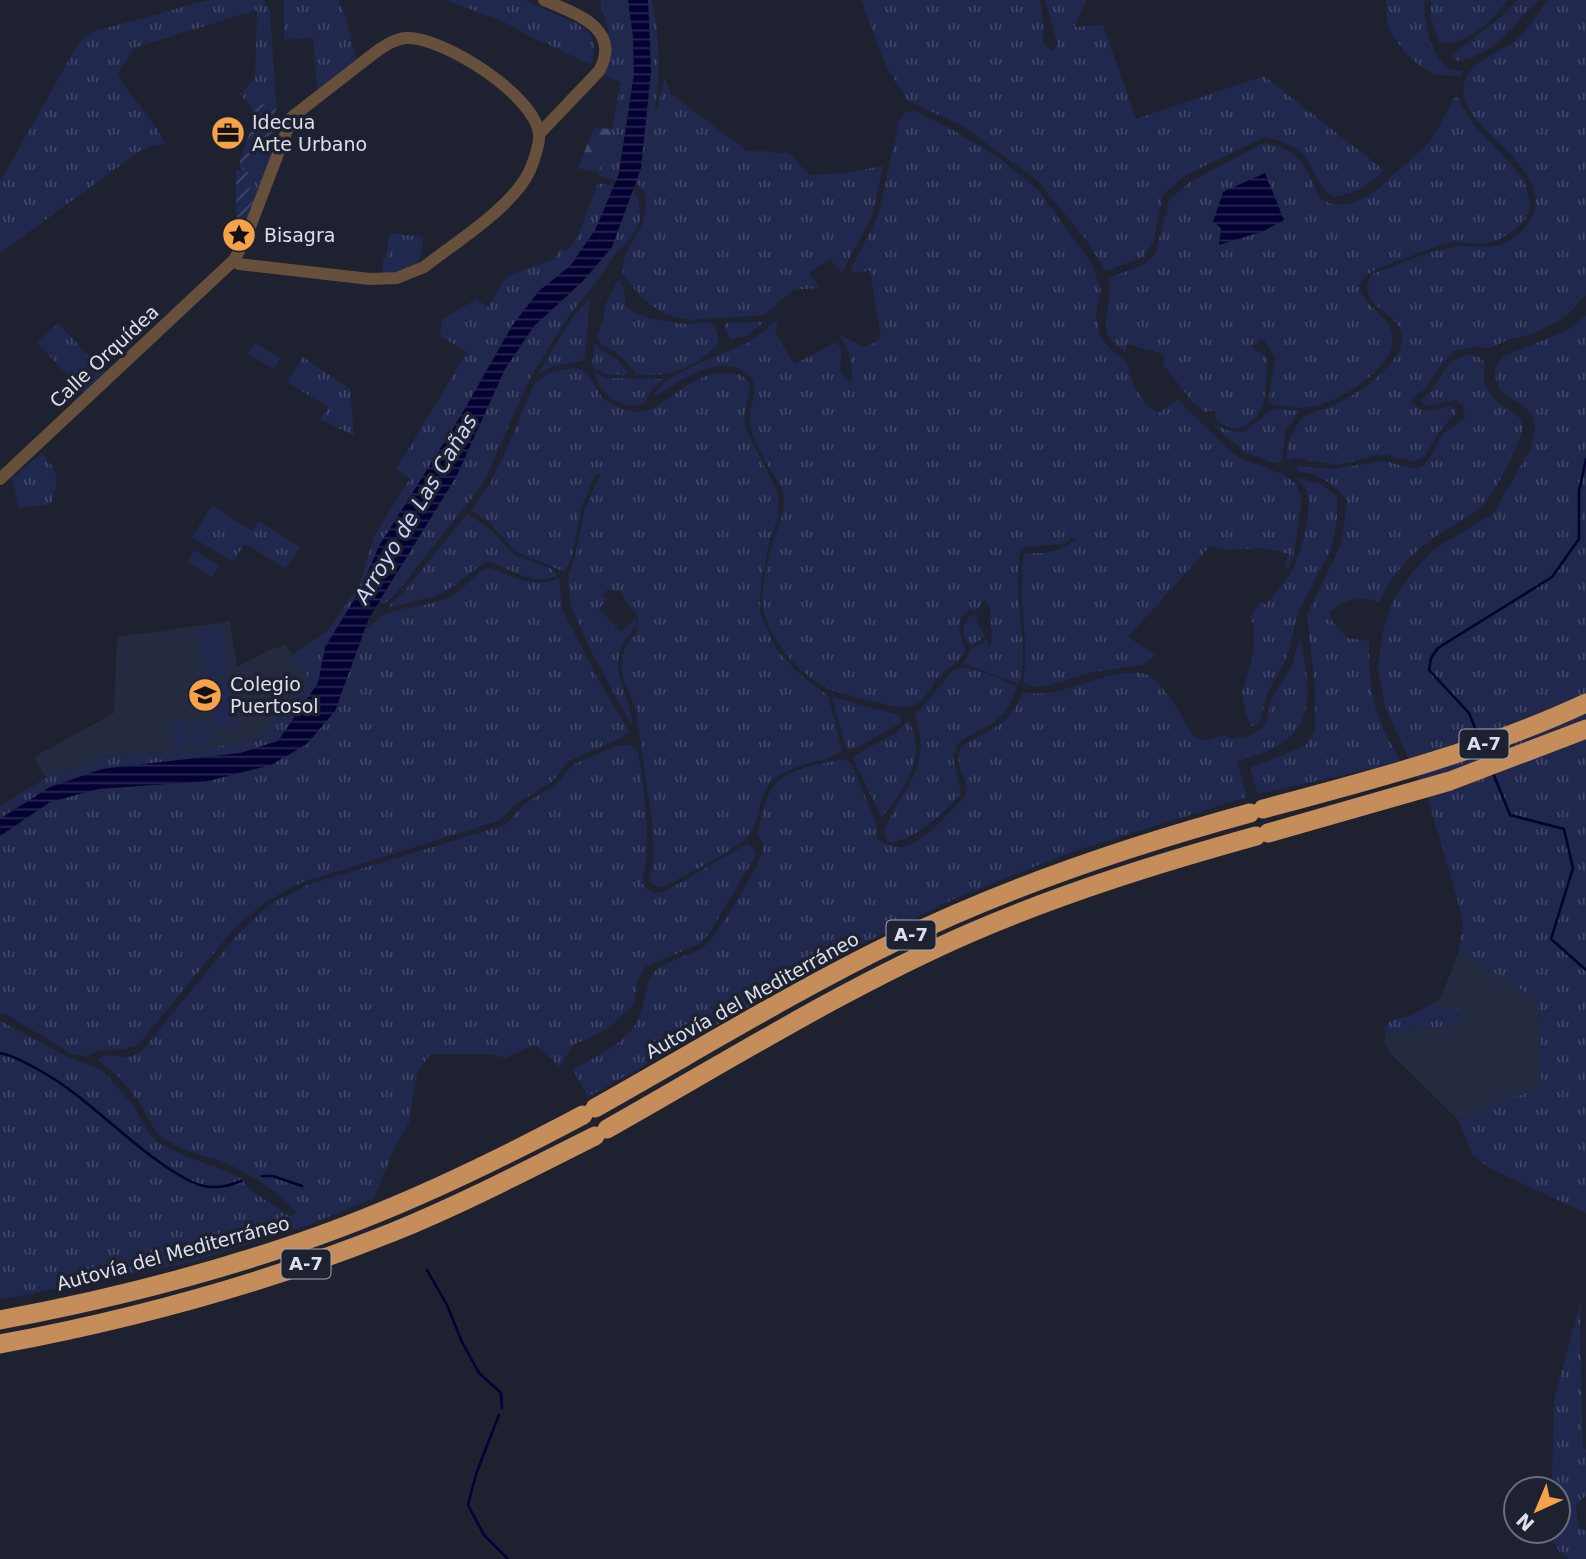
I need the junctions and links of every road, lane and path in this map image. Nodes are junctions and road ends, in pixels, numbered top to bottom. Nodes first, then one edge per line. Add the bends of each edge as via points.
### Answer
1 (544, 0) edge
2 (539, 134) junction
3 (234, 260) junction
4 (0, 479) edge
5 (1586, 703) edge
6 (1586, 729) edge
7 (0, 1320) edge
8 (71, 1331) junction
9 (0, 1344) edge
10 (0, 1356) edge

1 - 2 street via 584,17 601,34 605,48 599,71
2 - 3 street via 530,170 517,192 412,274 348,277
2 - 3 street, Calle Orquídea via 522,100 496,78 427,41 404,38 390,42 292,117
3 - 4 street, Calle Orquídea
5 - 7 highway, Autovía del Mediterráneo / A-7 via 1484,744 1380,778 1080,864 952,916 813,985 589,1112 458,1178 362,1219 285,1248 134,1292
6 - 8 highway, A-7 via 1496,765 1387,800 1103,882 971,933 821,1008 601,1132 481,1193 321,1260 169,1307
8 - 9 highway, A-7
8 - 10 highway via 48,1346

